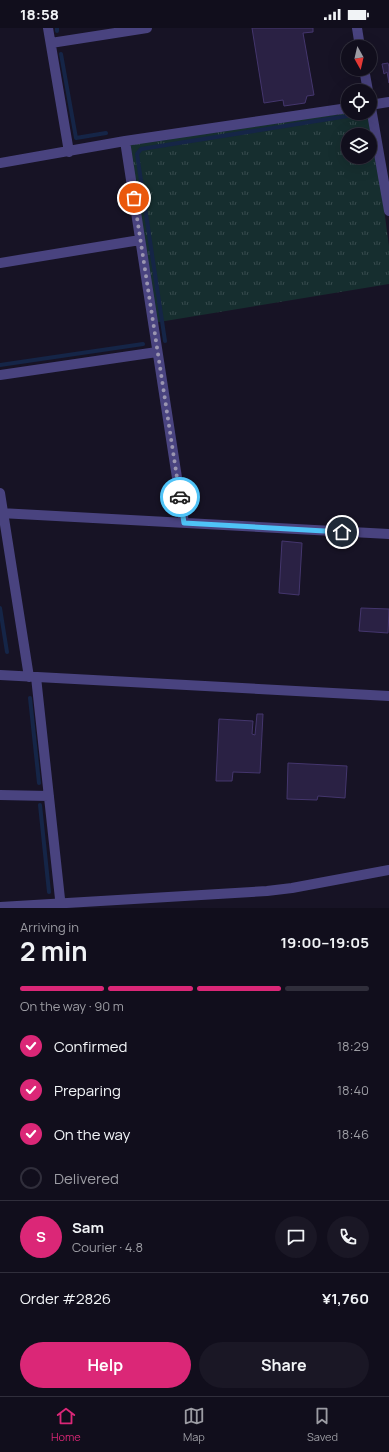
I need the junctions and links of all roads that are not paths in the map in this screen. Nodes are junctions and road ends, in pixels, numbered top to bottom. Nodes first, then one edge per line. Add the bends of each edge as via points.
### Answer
1 (48, 28) edge
2 (147, 28) edge
3 (357, 28) edge
4 (359, 40) edge
5 (51, 43) junction
6 (389, 102) edge
7 (377, 103) edge
8 (341, 109) edge
9 (373, 120) edge
10 (125, 141) junction
11 (69, 152) junction
12 (0, 163) edge
13 (389, 211) edge
14 (140, 240) junction
15 (0, 263) edge
16 (158, 352) junction
17 (0, 375) edge
18 (0, 493) edge
19 (2, 513) edge
20 (184, 523) junction
21 (389, 534) edge
22 (0, 675) edge
23 (33, 677) junction
24 (389, 696) edge
25 (0, 795) edge
26 (49, 796) junction
27 (389, 870) edge
28 (61, 906) edge
29 (0, 907) edge

1 - 5 street
2 - 5 street
3 - 4 street
5 - 11 street
6 - 7 street
8 - 10 street
9 - 13 street
10 - 11 street
10 - 14 street
11 - 12 street
14 - 15 street
14 - 16 street
16 - 17 street
16 - 20 street
18 - 19 street
19 - 20 street
19 - 23 street
20 - 21 street
22 - 23 street
23 - 24 street
23 - 26 street
25 - 26 street
26 - 28 street
27 - 28 street via 292,888
28 - 29 street

